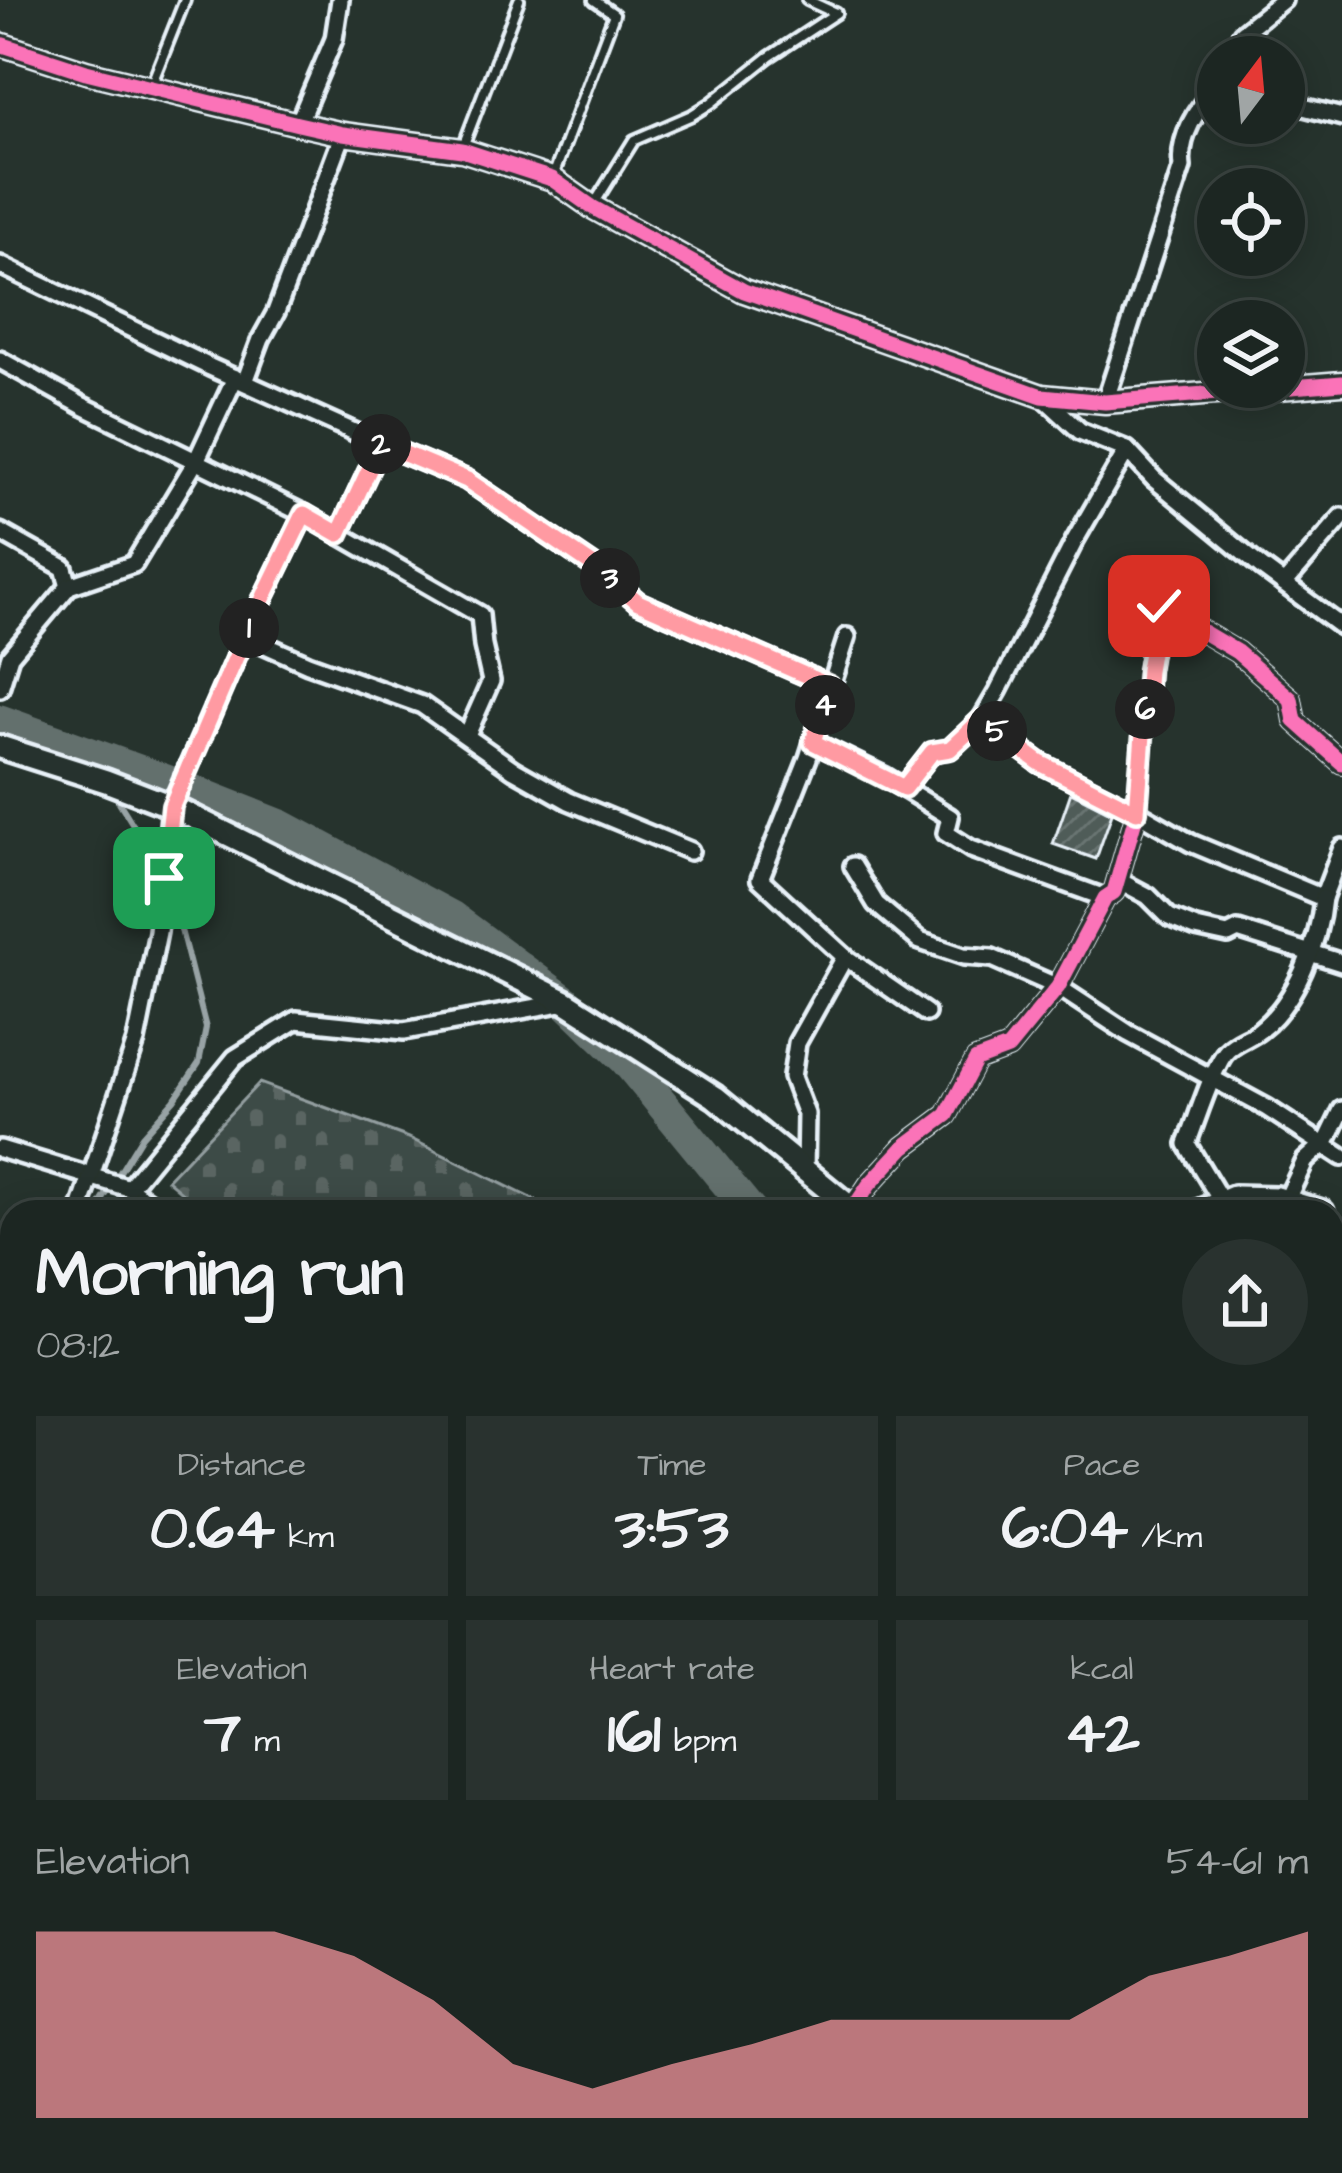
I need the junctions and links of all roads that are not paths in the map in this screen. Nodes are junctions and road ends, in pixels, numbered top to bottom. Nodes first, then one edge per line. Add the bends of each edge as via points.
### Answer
1 (185, 0) edge
2 (340, 0) edge
3 (519, 0) edge
4 (593, 0) edge
5 (807, 0) edge
6 (1283, 0) edge
7 (1241, 36) edge
8 (0, 44) edge
9 (150, 88) junction
10 (1305, 107) edge
11 (1197, 110) edge
12 (1342, 117) edge
13 (298, 124) junction
14 (343, 134) junction
15 (462, 150) junction
16 (552, 179) junction
17 (592, 207) junction
18 (0, 265) edge
19 (0, 360) edge
20 (240, 380) junction
21 (1342, 383) edge
22 (1042, 396) junction
23 (1105, 402) junction
24 (381, 444) junction
25 (1127, 450) junction
26 (196, 460) junction
27 (304, 514) junction
28 (1342, 518) edge
29 (0, 532) edge
30 (339, 534) junction
31 (1284, 584) junction
32 (69, 586) junction
33 (1342, 627) edge
34 (245, 636) junction
35 (847, 637) dead end
36 (830, 686) junction
37 (0, 688) edge
38 (981, 720) junction
39 (467, 735) junction
40 (813, 742) junction
41 (0, 747) edge
42 (1342, 763) edge
43 (904, 788) junction
44 (172, 806) junction
45 (1137, 812) junction
46 (1342, 848) edge
47 (690, 851) dead end
48 (853, 866) dead end
49 (1118, 880) junction
50 (1106, 898) junction
51 (1323, 898) junction
52 (1311, 952) junction
53 (845, 957) junction
54 (1342, 963) edge
55 (1058, 987) junction
56 (566, 1002) junction
57 (926, 1013) dead end
58 (1214, 1079) junction
59 (1342, 1110) edge
60 (1322, 1146) junction
61 (0, 1149) edge
62 (1342, 1156) edge
63 (805, 1169) junction
64 (89, 1176) junction
65 (130, 1187) junction
66 (83, 1200) edge
67 (147, 1200) edge
68 (841, 1200) edge
69 (860, 1200) edge
70 (1221, 1200) edge
71 (1227, 1200) edge
72 (1273, 1200) edge
73 (1286, 1200) edge

1 - 9 lane
2 - 13 street via 334,39
3 - 15 lane
4 - 16 lane via 614,14
5 - 17 lane via 836,13 711,104 634,140
6 - 7 street
8 - 9 street
9 - 13 street
10 - 12 street
11 - 23 street
13 - 14 street
14 - 15 street
14 - 20 street via 276,312
15 - 16 street
16 - 17 street
17 - 22 street via 744,291
18 - 20 street
19 - 26 street
20 - 24 street
20 - 26 street
21 - 23 street
22 - 23 street
22 - 25 street via 1080,431
24 - 30 street
24 - 36 street via 467,480 638,602
25 - 31 street
25 - 38 street
26 - 27 street
26 - 32 street via 134,564
27 - 30 street
27 - 34 street
28 - 31 street
29 - 32 street via 64,568
30 - 39 street via 480,615 491,681
31 - 33 street
32 - 37 street via 10,656
34 - 39 street via 422,705
34 - 44 street
35 - 36 street
36 - 40 street
38 - 43 street via 950,749 932,752
38 - 45 street via 1040,763
39 - 47 street via 569,801
40 - 43 street
40 - 53 street via 760,879
41 - 44 main road
42 - 45 street via 1294,721 1292,698 1237,652 1159,606
43 - 50 street via 950,817 946,833 971,850
44 - 56 main road
44 - 64 street via 136,1041
45 - 49 street
45 - 51 street
46 - 51 street
48 - 55 street via 876,904 920,941 992,958
49 - 50 street
49 - 52 street via 1196,928 1238,930
50 - 55 street
51 - 52 street
52 - 54 street
52 - 58 street via 1293,991 1262,1028 1224,1052
53 - 57 street
53 - 63 street via 797,1043 792,1077 806,1114
55 - 58 street
55 - 69 street via 1008,1048 976,1060 947,1115 904,1148
56 - 63 main road via 715,1097
56 - 65 street via 404,1031 296,1020 235,1058
58 - 60 street
58 - 70 street via 1187,1144
59 - 60 street
60 - 62 street
60 - 73 street
61 - 64 street
63 - 68 main road
64 - 65 street
64 - 66 street
65 - 67 street
71 - 72 main road

